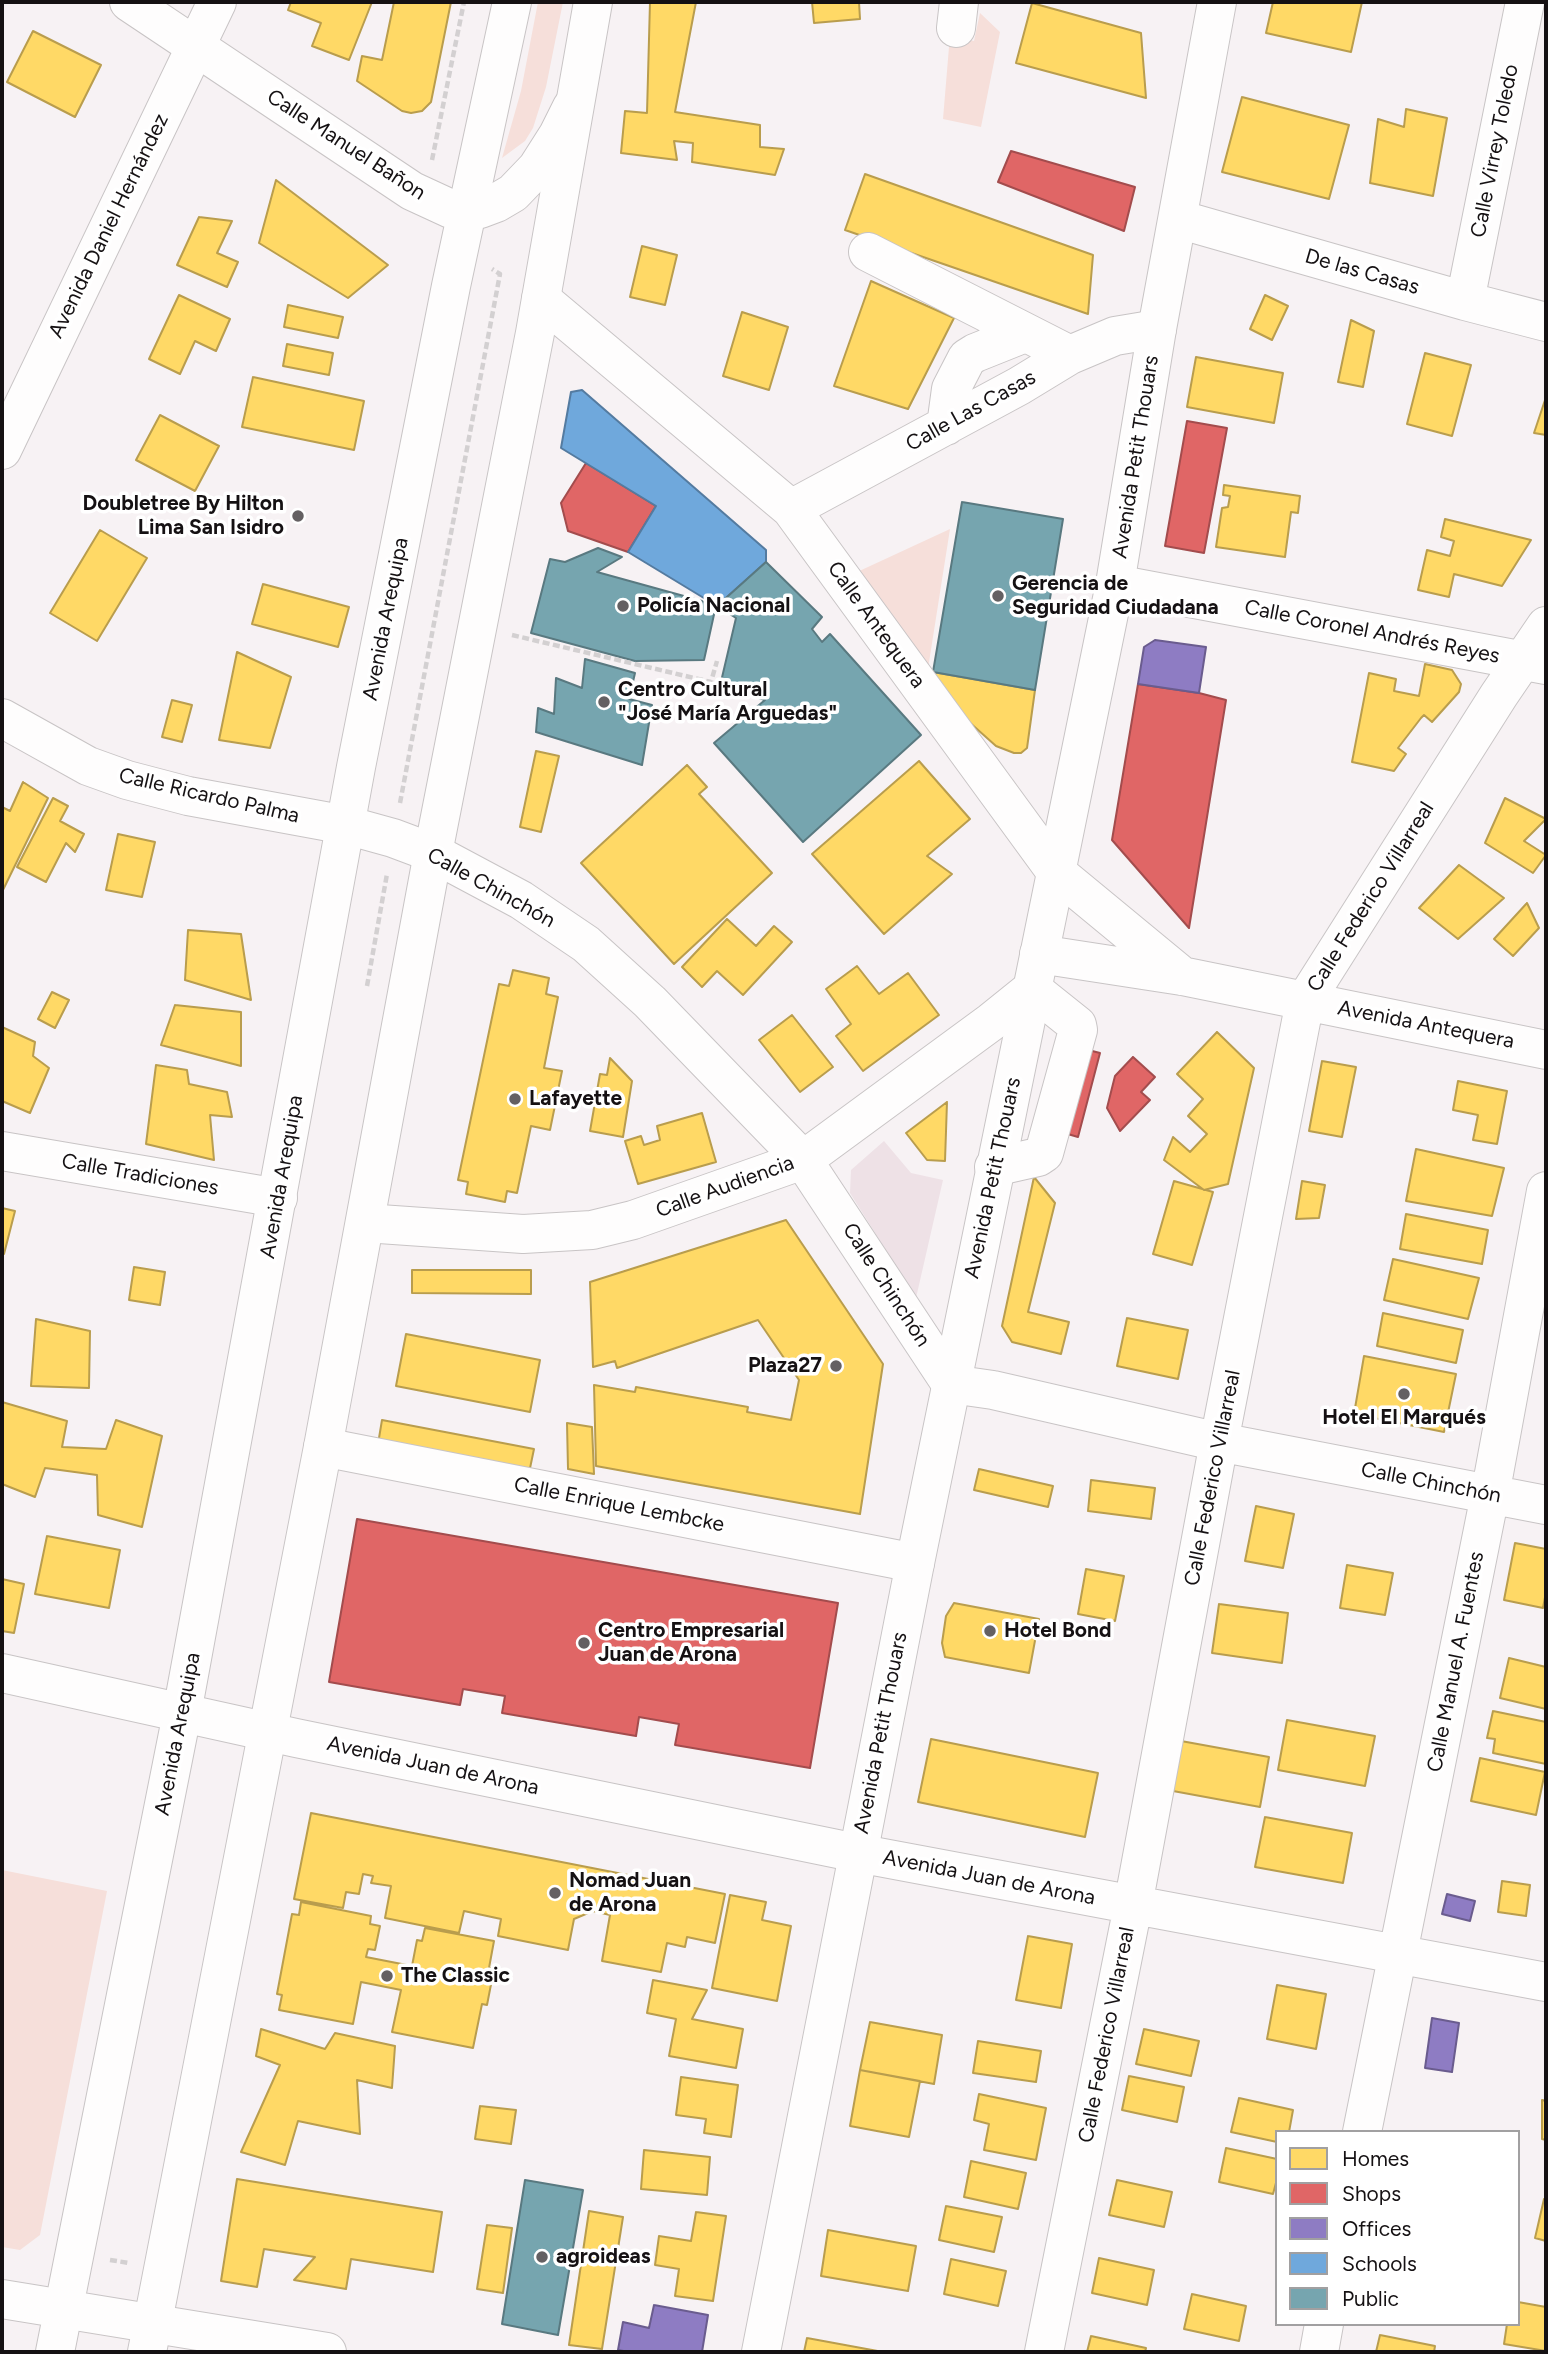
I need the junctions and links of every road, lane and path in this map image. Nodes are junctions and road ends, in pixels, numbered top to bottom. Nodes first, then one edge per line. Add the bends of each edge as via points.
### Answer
1 (129, 2) edge
2 (217, 2) edge
3 (464, 2) edge
4 (512, 2) edge
5 (593, 2) edge
6 (1217, 2) edge
7 (1525, 2) edge
8 (195, 46) junction
9 (576, 99) junction
10 (429, 171) dead end
11 (467, 210) junction
12 (1178, 219) junction
13 (867, 252) dead end
14 (541, 299) junction
15 (1465, 301) junction
16 (1546, 322) edge
17 (1157, 329) junction
18 (1026, 333) junction
19 (1070, 355) junction
20 (946, 426) junction
21 (2, 450) edge
22 (791, 509) junction
23 (1115, 584) junction
24 (1546, 626) edge
25 (478, 627) junction
26 (717, 661) dead end
27 (1534, 663) edge
28 (2, 718) edge
29 (346, 825) junction
30 (433, 853) junction
31 (1056, 872) junction
32 (1036, 972) junction
33 (1182, 976) junction
34 (1305, 1001) junction
35 (1546, 1050) edge
36 (2, 1151) edge
37 (803, 1160) junction
38 (994, 1167) junction
39 (1546, 1191) edge
40 (278, 1198) junction
41 (365, 1223) junction
42 (951, 1384) junction
43 (1219, 1442) junction
44 (323, 1447) junction
45 (1490, 1495) junction
46 (1546, 1505) edge
47 (915, 1563) junction
48 (2, 1673) edge
49 (181, 1714) junction
50 (268, 1733) junction
51 (857, 1853) junction
52 (1133, 1905) junction
53 (1397, 1955) junction
54 (1546, 1982) edge
55 (1362, 2130) edge
56 (102, 2258) dead end
57 (130, 2263) dead end
58 (2, 2299) edge
59 (64, 2308) junction
60 (1324, 2326) edge
61 (149, 2338) edge
62 (55, 2352) edge
63 (327, 2352) edge
64 (761, 2352) edge
65 (1044, 2352) edge
66 (1319, 2352) edge

1 - 8 street, Calle Manuel Bañon
2 - 8 street, Avenida Daniel Hernández
3 - 10 path
4 - 11 street, Avenida Arequipa
5 - 9 street
6 - 12 street, Avenida Petit Thouars
7 - 15 street, Calle Virrey Toledo
8 - 11 street, Calle Manuel Bañon via 412,191 451,209
8 - 21 street, Avenida Daniel Hernández
9 - 11 street via 551,148 521,186 496,203
9 - 14 street
11 - 29 street, Avenida Arequipa
12 - 15 street, De las Casas
12 - 17 street, Avenida Petit Thouars
13 - 18 street
14 - 22 street, Calle Antequera
14 - 25 street
15 - 16 street, De las Casas
17 - 19 street, Calle Las Casas via 1115,336
17 - 23 street, Avenida Petit Thouars
18 - 19 street
18 - 20 street via 967,358 951,389
19 - 20 street, Calle Las Casas
20 - 22 street, Calle Las Casas
22 - 31 street, Calle Antequera
23 - 27 street, Calle Coronel Andrés Reyes
23 - 31 street, Avenida Petit Thouars
24 - 27 street, Calle Federico Villarreal
25 - 26 path via 711,682
25 - 30 street
27 - 34 street, Calle Federico Villarreal
28 - 29 street, Calle Ricardo Palma via 88,766 127,780
29 - 30 street, Calle Chinchón
29 - 40 street, Avenida Arequipa
30 - 37 street, Calle Chinchón via 521,900 586,944 650,1002
30 - 41 street
31 - 32 street, Avenida Petit Thouars
31 - 33 street, Calle Antequera
32 - 33 street
32 - 37 street, Calle Audiencia via 991,1022
32 - 38 street, Avenida Petit Thouars
32 - 38 street via 1079,1030 1044,1153
33 - 34 street, Avenida Antequera
34 - 35 street, Avenida Antequera
34 - 43 street, Calle Federico Villarreal
36 - 40 street, Calle Tradiciones
37 - 41 street, Calle Audiencia via 592,1230 523,1234
37 - 42 street, Calle Chinchón
38 - 42 street, Avenida Petit Thouars
39 - 45 street, Calle Manuel A. Fuentes
40 - 49 street, Avenida Arequipa
41 - 44 street
42 - 43 street, Calle Chinchón
42 - 47 street, Avenida Petit Thouars
43 - 45 street, Calle Chinchón
43 - 52 street, Calle Federico Villarreal
44 - 47 street, Calle Enrique Lembcke
44 - 50 street
45 - 46 street, Calle Chinchón
45 - 53 street, Calle Manuel A. Fuentes
47 - 51 street, Avenida Petit Thouars
48 - 49 street, Avenida Juan de Arona
49 - 50 street, Avenida Juan de Arona
49 - 59 street, Avenida Arequipa
50 - 51 street, Avenida Juan de Arona
50 - 61 street
51 - 52 street, Avenida Juan de Arona
51 - 64 street, Avenida Petit Thouars
52 - 53 street, Avenida Juan de Arona
52 - 65 street, Calle Federico Villarreal
53 - 54 street, Avenida Juan de Arona
53 - 55 street, Calle Manuel A. Fuentes
56 - 57 path
58 - 59 street
59 - 61 street
59 - 62 street, Avenida Arequipa
60 - 66 street
61 - 63 street

